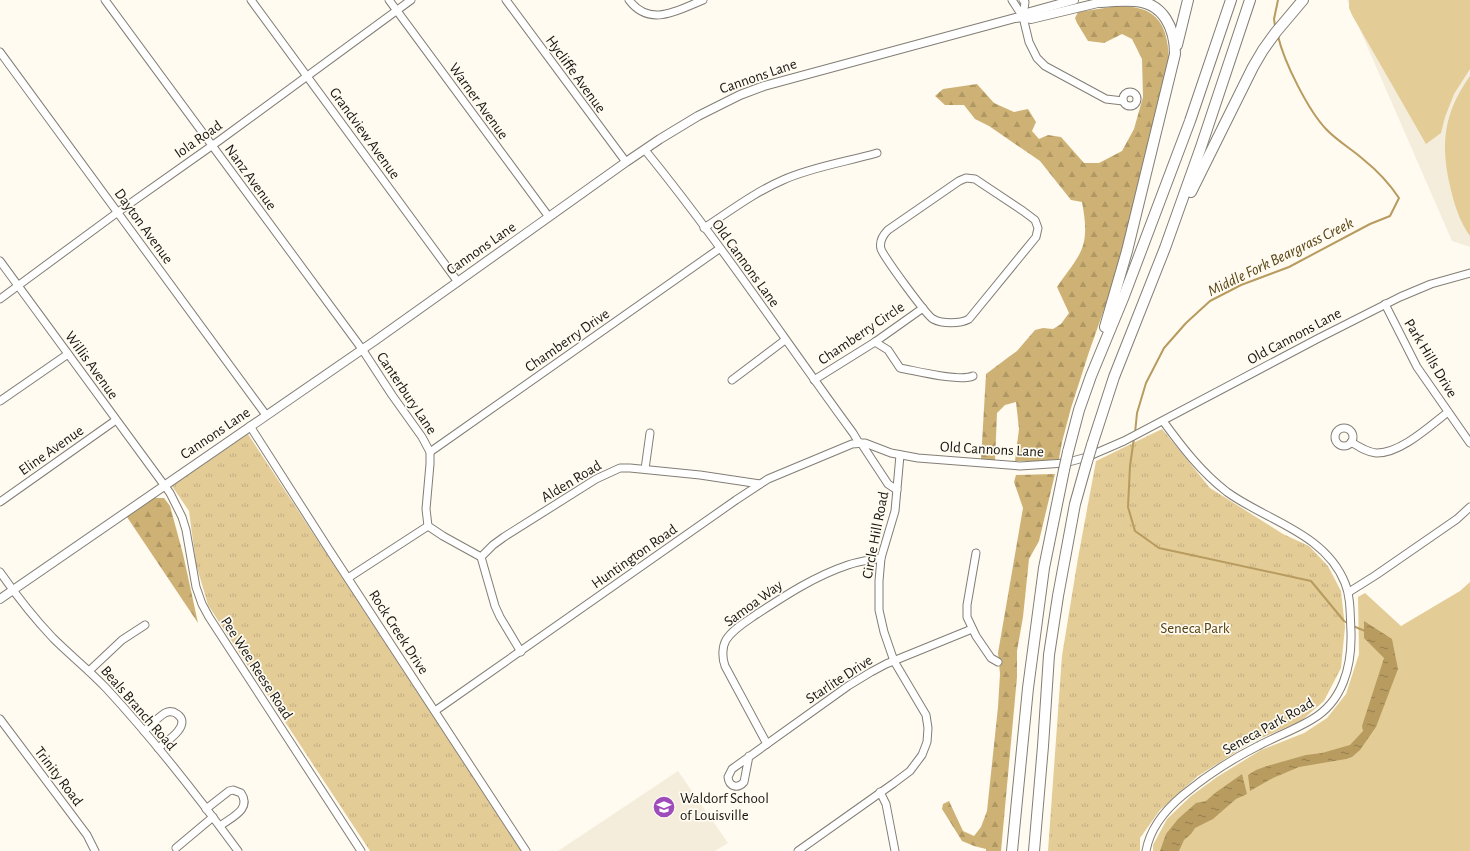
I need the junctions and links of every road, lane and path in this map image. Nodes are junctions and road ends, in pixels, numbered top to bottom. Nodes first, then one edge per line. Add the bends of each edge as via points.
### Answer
1 (105, 0) edge
2 (252, 0) edge
3 (389, 0) edge
4 (411, 0) edge
5 (506, 0) edge
6 (629, 0) edge
7 (703, 0) edge
8 (1012, 0) edge
9 (1023, 0) edge
10 (1074, 0) edge
11 (1188, 0) edge
12 (1232, 0) edge
13 (1250, 0) edge
14 (1304, 0) edge
15 (1102, 1) edge
16 (396, 11) junction
17 (1023, 16) junction
18 (0, 52) edge
19 (1175, 54) junction
20 (308, 76) junction
21 (1123, 101) dead end
22 (212, 145) junction
23 (645, 150) junction
24 (877, 154) dead end
25 (626, 162) junction
26 (118, 212) junction
27 (549, 217) junction
28 (704, 228) junction
29 (1165, 248) junction
30 (719, 249) junction
31 (0, 261) edge
32 (1470, 273) edge
33 (458, 282) junction
34 (18, 286) junction
35 (0, 299) edge
36 (1385, 304) junction
37 (922, 308) junction
38 (785, 340) junction
39 (876, 342) junction
40 (362, 349) junction
41 (68, 354) junction
42 (973, 376) dead end
43 (1091, 376) junction
44 (732, 380) dead end
45 (814, 380) junction
46 (0, 401) edge
47 (1448, 412) junction
48 (266, 415) junction
49 (116, 420) junction
50 (1163, 421) junction
51 (250, 426) junction
52 (650, 433) dead end
53 (1351, 442) dead end
54 (860, 443) junction
55 (1470, 443) edge
56 (430, 452) junction
57 (900, 455) junction
58 (645, 469) junction
59 (760, 484) junction
60 (165, 485) junction
61 (897, 490) junction
62 (0, 502) edge
63 (1470, 507) edge
64 (428, 526) junction
65 (976, 553) dead end
66 (481, 557) junction
67 (881, 558) junction
68 (0, 572) edge
69 (348, 578) junction
70 (13, 590) junction
71 (1349, 596) junction
72 (0, 599) edge
73 (145, 625) dead end
74 (972, 629) junction
75 (521, 652) junction
76 (894, 661) junction
77 (998, 662) dead end
78 (89, 671) junction
79 (435, 711) junction
80 (1, 722) edge
81 (144, 731) junction
82 (767, 744) junction
83 (158, 748) junction
84 (750, 756) dead end
85 (880, 792) junction
86 (206, 808) junction
87 (213, 817) junction
88 (220, 826) junction
89 (176, 848) dead end
90 (95, 851) edge
91 (238, 851) edge
92 (361, 851) edge
93 (526, 851) edge
94 (798, 851) edge
95 (895, 851) edge
96 (1012, 851) edge
97 (1034, 851) edge
98 (1146, 851) edge

1 - 22 street, Nanz Avenue
2 - 20 street, Grandview Avenue
3 - 16 street, Warner Avenue
4 - 16 street, Iola Road
5 - 25 street, Hycliffe Avenue
6 - 7 street via 639,10 652,15 670,14
8 - 17 street
9 - 17 street
10 - 17 main road, Cannons Lane
11 - 19 highway
12 - 43 highway via 1187,129
13 - 29 highway via 1202,147
14 - 29 highway via 1263,50
15 - 17 main road, Cannons Lane via 1031,19
15 - 19 highway via 1136,0 1152,5 1162,12 1174,36
16 - 20 street, Iola Road
16 - 27 street, Warner Avenue
17 - 21 street via 1029,42 1037,58 1045,66 1106,99
17 - 23 main road, Cannons Lane via 764,86 704,112
18 - 26 street, Dayton Avenue
19 - 43 highway via 1127,251
20 - 22 street, Iola Road
20 - 33 street, Grandview Avenue
22 - 26 street, Iola Road
22 - 40 street, Nanz Avenue
23 - 25 main road, Cannons Lane
23 - 28 street, Old Cannons Lane
24 - 28 street via 815,168 783,180 754,195
25 - 27 main road, Cannons Lane
26 - 34 street, Iola Road
26 - 48 street, Dayton Avenue
27 - 33 main road, Cannons Lane
28 - 30 street, Old Cannons Lane
29 - 97 highway, bridge via 1114,377 1075,504 1049,655
30 - 38 street, Old Cannons Lane
30 - 56 street, Chamberry Drive
31 - 34 street, Willis Avenue
32 - 36 street, Old Cannons Lane via 1431,284
33 - 40 main road, Cannons Lane
34 - 35 street, Iola Road
34 - 41 street, Willis Avenue
36 - 47 street, Park Hills Drive via 1417,368
36 - 50 street, Old Cannons Lane
37 - 37 street, Chamberry Circle via 882,251 881,241 888,230 959,181 970,178 982,183 1035,220 1038,228 1036,237 969,319 961,322 938,321 928,316
37 - 39 street, Chamberry Circle
38 - 44 street
38 - 45 street, Old Cannons Lane
39 - 42 street via 888,350 900,368 954,377
39 - 45 street, Chamberry Circle
40 - 48 main road, Cannons Lane
40 - 56 street, Canterbury Lane
41 - 46 street
41 - 49 street, Willis Avenue
43 - 96 highway, bridge via 1068,452 1044,568 1028,688
45 - 54 street, Old Cannons Lane
47 - 53 street via 1401,446 1386,452 1370,452
47 - 55 street, Park Hills Drive
48 - 51 main road, Cannons Lane
49 - 60 street, Willis Avenue
49 - 62 street, Eline Avenue
50 - 57 street, Old Cannons Lane via 1087,458 1059,464 1020,466
50 - 71 street, Seneca Park Road via 1217,484 1325,551 1340,571
51 - 60 main road, Cannons Lane
51 - 69 street, Rock Creek Drive
52 - 58 street
54 - 57 street, Old Cannons Lane
54 - 59 street, Huntington Road via 852,444
54 - 61 street via 888,484
56 - 64 street, Canterbury Lane via 426,509
57 - 61 street, Circle Hill Road
58 - 59 street, Alden Road
58 - 66 street, Alden Road via 620,468 596,479 504,537
59 - 75 street, Huntington Road
60 - 70 main road, Cannons Lane
60 - 92 street, Pee Wee Reese Road via 182,517 196,587 202,604
61 - 67 street, Circle Hill Road via 895,511
63 - 71 street
64 - 66 street
64 - 69 street
65 - 74 street via 967,604 967,617
66 - 75 street via 495,606
67 - 76 street, Circle Hill Road via 879,610
67 - 82 street, Samoa Way via 850,564 805,583 750,619 726,641 723,648 725,666
68 - 70 street, Beals Branch Road
69 - 79 street, Rock Creek Drive
70 - 72 main road, Cannons Lane
70 - 78 street, Beals Branch Road via 33,617
71 - 98 street, Seneca Park Road via 1350,661 1345,679 1333,701 1312,720 1240,755 1194,786 1162,815 1153,830
73 - 78 street via 122,640
74 - 76 street, Starlite Drive
74 - 77 street via 991,658
75 - 79 street, Huntington Road
76 - 82 street, Starlite Drive via 859,678
76 - 85 street, Circle Hill Road via 923,709 928,722 928,735 919,760 906,774
78 - 81 street, Beals Branch Road
79 - 93 street, Rock Creek Drive
80 - 90 street, Trinity Road via 88,835
81 - 83 street, Beals Branch Road
81 - 83 street via 166,713 173,712 178,715 182,723 181,728
82 - 84 street, Starlite Drive
83 - 86 street, Beals Branch Road
85 - 94 street, Circle Hill Road
85 - 95 street via 886,804
86 - 87 street, Beals Branch Road
86 - 88 street via 229,791 241,792 245,802 243,808
87 - 88 street, Beals Branch Road
87 - 89 street
88 - 91 street, Beals Branch Road

